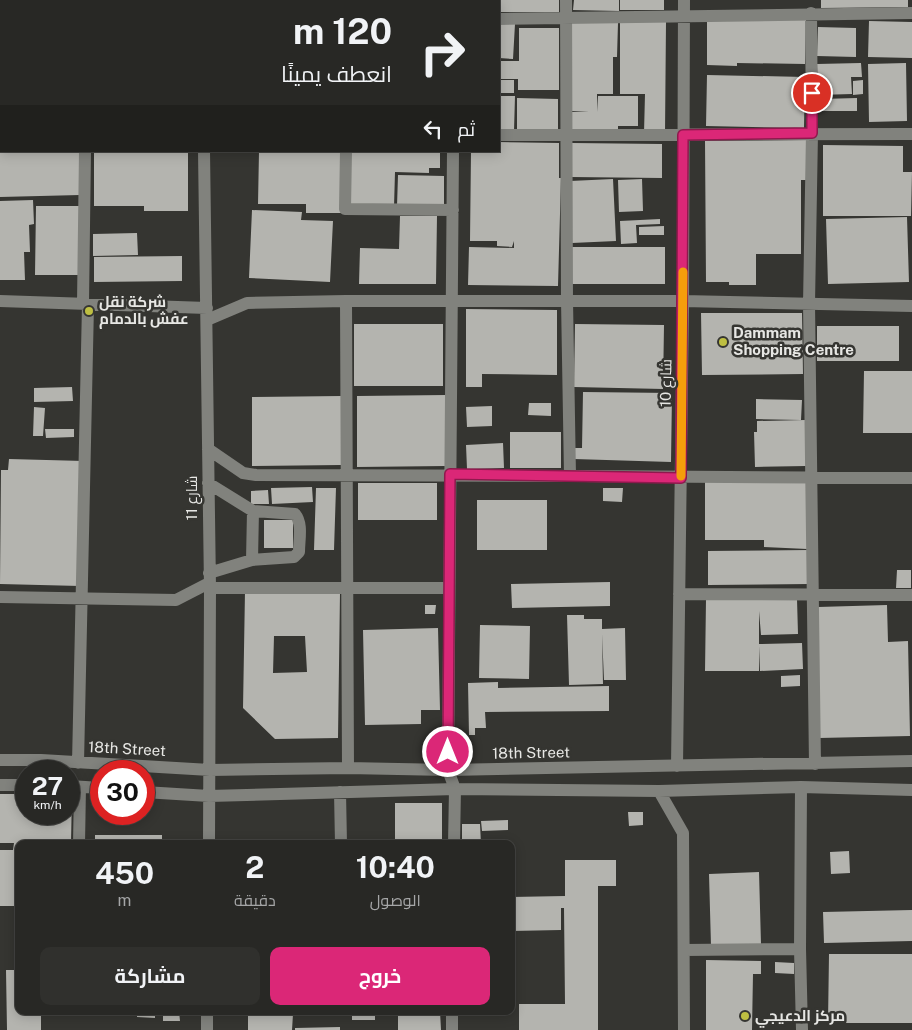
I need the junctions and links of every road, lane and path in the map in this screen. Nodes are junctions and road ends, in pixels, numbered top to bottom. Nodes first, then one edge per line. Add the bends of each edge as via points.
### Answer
1 (566, 0) edge
2 (684, 0) edge
3 (811, 13) junction
4 (912, 13) edge
5 (684, 15) junction
6 (500, 19) edge
7 (566, 20) junction
8 (812, 133) junction
9 (912, 134) edge
10 (500, 135) edge
11 (567, 135) junction
12 (683, 135) junction
13 (85, 152) edge
14 (204, 152) edge
15 (346, 152) edge
16 (454, 152) edge
17 (453, 210) junction
18 (451, 300) junction
19 (566, 300) junction
20 (0, 301) edge
21 (346, 301) junction
22 (683, 301) junction
23 (86, 304) junction
24 (809, 304) junction
25 (912, 306) edge
26 (207, 314) junction
27 (208, 449) junction
28 (450, 474) junction
29 (346, 475) junction
30 (570, 476) junction
31 (681, 478) junction
32 (812, 478) junction
33 (912, 478) edge
34 (208, 483) junction
35 (253, 511) junction
36 (252, 560) junction
37 (209, 581) junction
38 (448, 588) junction
39 (348, 589) junction
40 (680, 594) junction
41 (814, 594) junction
42 (912, 595) edge
43 (0, 597) edge
44 (80, 598) junction
45 (0, 760) edge
46 (15, 760) edge
47 (78, 760) edge
48 (912, 761) edge
49 (80, 762) edge
50 (815, 764) junction
51 (677, 766) junction
52 (348, 768) junction
53 (210, 770) junction
54 (448, 770) junction
55 (0, 785) edge
56 (15, 785) edge
57 (801, 787) junction
58 (454, 789) junction
59 (912, 790) edge
60 (659, 791) junction
61 (340, 792) junction
62 (155, 793) edge
63 (209, 796) junction
64 (77, 825) edge
65 (79, 840) edge
66 (209, 840) edge
67 (341, 840) edge
68 (454, 840) edge
69 (800, 949) junction
70 (684, 950) junction
71 (208, 1015) edge
72 (452, 1015) edge
73 (207, 1030) edge
74 (452, 1030) edge
75 (684, 1030) edge
76 (802, 1030) edge

1 - 7 street
2 - 5 street, شارع 10
3 - 4 street
3 - 5 street
3 - 8 street
5 - 7 street
5 - 12 street, شارع 10
6 - 7 street
7 - 11 street
8 - 9 street
8 - 12 street
8 - 24 street
10 - 11 street
11 - 12 street
11 - 19 street
12 - 22 street, شارع 10
13 - 23 street
14 - 26 street, شارع 11
15 - 17 street via 345,209
16 - 17 street
17 - 18 street
18 - 19 street
18 - 21 street
18 - 28 street
19 - 22 street
19 - 30 street
20 - 23 street
21 - 26 street via 247,303
21 - 29 street
22 - 24 street
22 - 31 street, شارع 10
23 - 26 street
23 - 44 street
24 - 25 street
24 - 32 street
26 - 27 street, شارع 11
27 - 29 street via 243,473 256,476
27 - 34 street, شارع 11
28 - 29 street
28 - 30 street
28 - 38 street
29 - 39 street
30 - 31 street
31 - 32 street
31 - 40 street, شارع 10
32 - 33 street
32 - 41 street
34 - 35 street
34 - 37 street, شارع 11
35 - 36 street
35 - 36 street via 295,514 300,520 300,528 299,552 294,557
36 - 37 street
37 - 39 street
37 - 44 street via 176,600
37 - 53 street, شارع 11
38 - 39 street
38 - 54 street
39 - 52 street
40 - 41 street
40 - 51 street, شارع 10
41 - 42 street
41 - 50 street
43 - 44 street
44 - 47 street
45 - 46 street, 18th Street
48 - 50 street, 18th Street
49 - 53 street, 18th Street
50 - 51 street, 18th Street
51 - 54 street, 18th Street
52 - 53 street, 18th Street
52 - 54 street, 18th Street
53 - 63 street, شارع 11
54 - 58 street
55 - 56 street
57 - 59 street
57 - 60 street
57 - 69 street
58 - 60 street
58 - 61 street
58 - 68 street
60 - 70 street via 683,832
61 - 63 street
61 - 67 street
62 - 63 street
63 - 66 street, شارع 11
64 - 65 street
69 - 70 street
69 - 76 street
70 - 75 street
71 - 73 street
72 - 74 street

